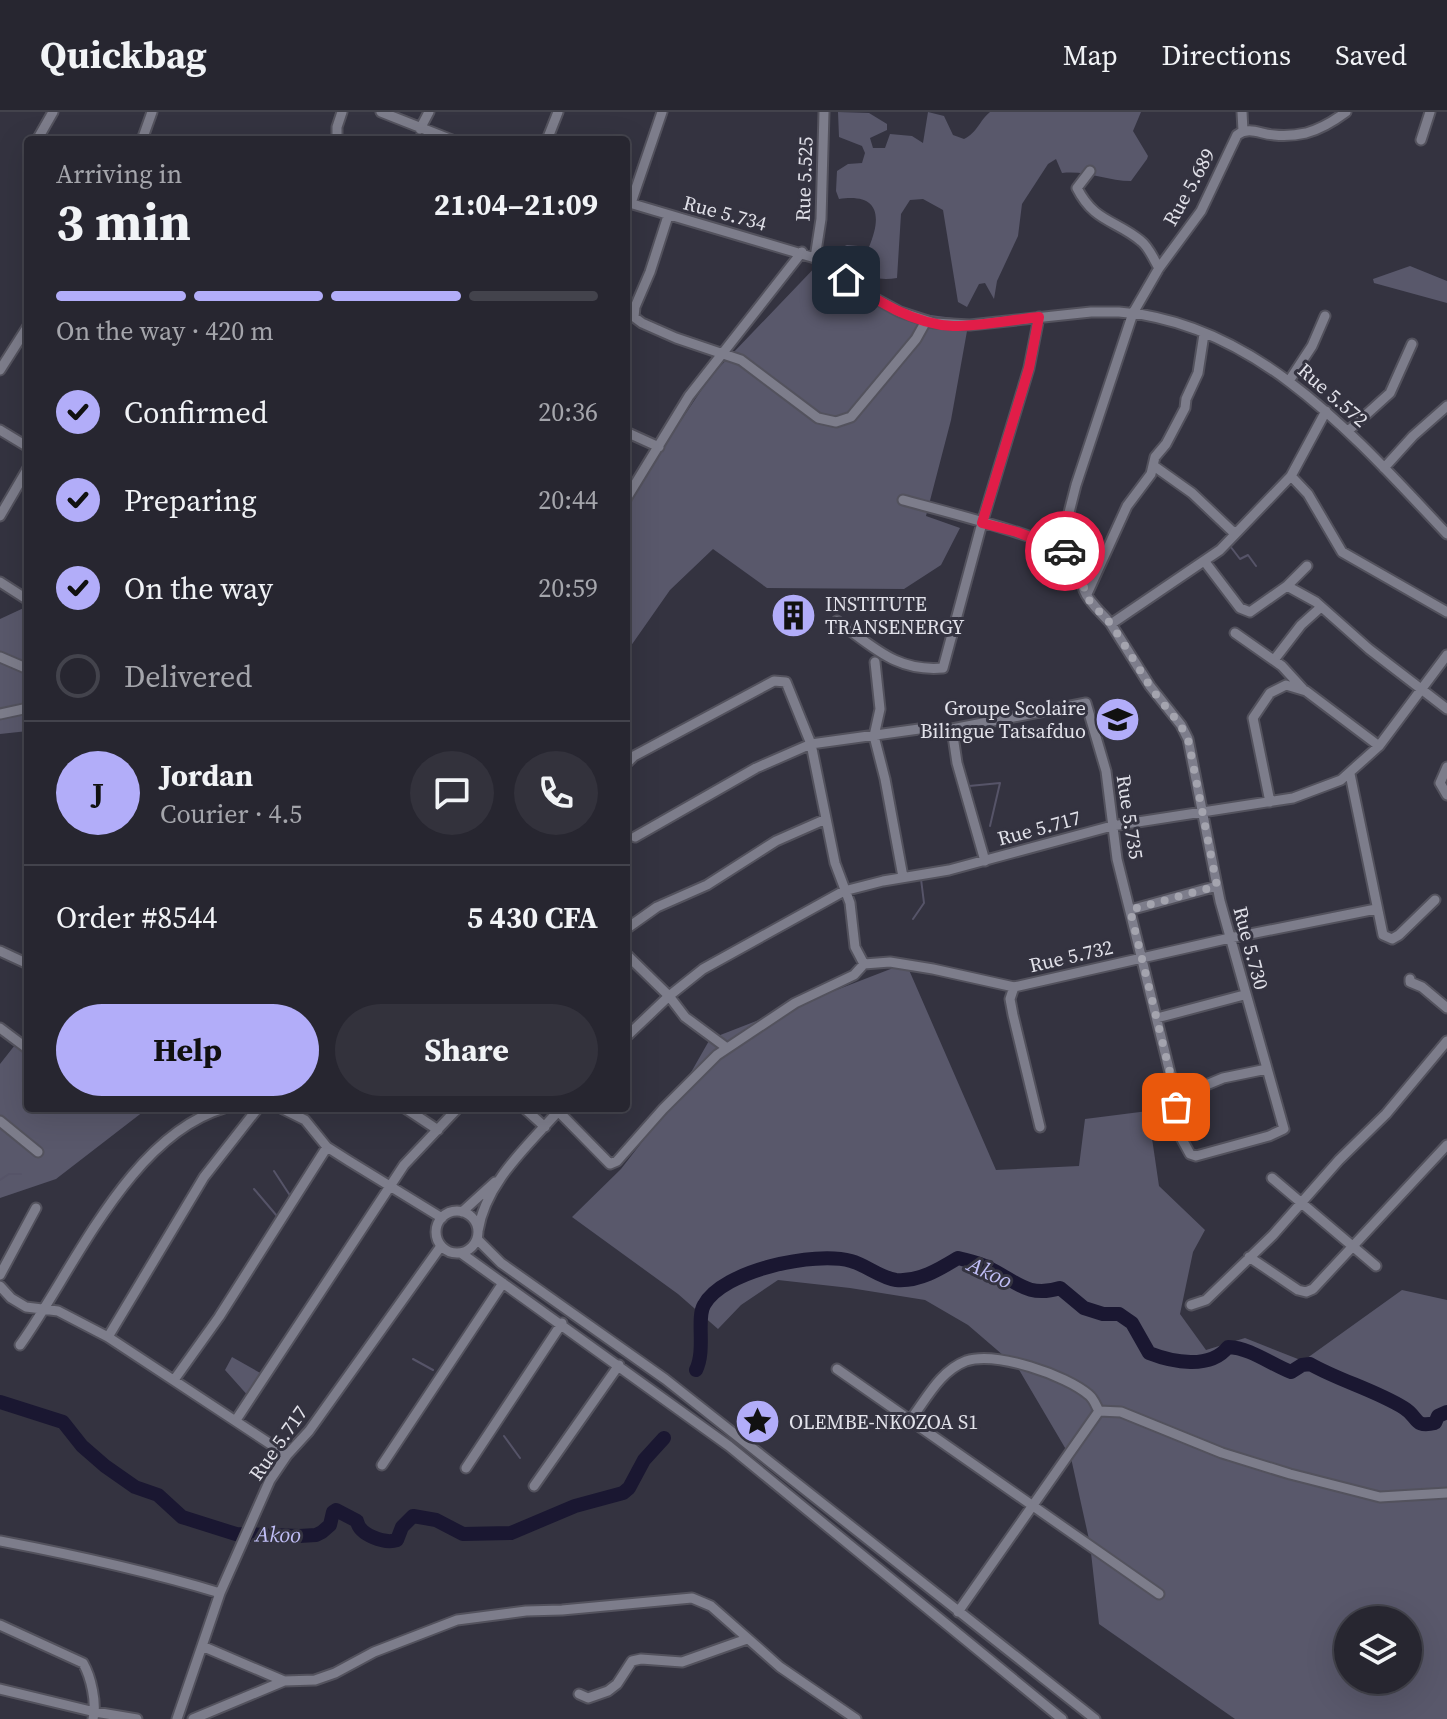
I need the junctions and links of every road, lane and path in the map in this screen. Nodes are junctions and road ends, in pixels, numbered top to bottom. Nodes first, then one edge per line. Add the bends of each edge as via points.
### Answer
1 (53, 112) edge
2 (152, 112) edge
3 (342, 112) edge
4 (381, 112) edge
5 (429, 112) edge
6 (558, 112) edge
7 (662, 112) edge
8 (824, 112) edge
9 (1242, 112) edge
10 (1346, 112) edge
11 (1430, 112) edge
12 (420, 129) junction
13 (1243, 131) junction
14 (39, 136) edge
15 (143, 136) edge
16 (337, 136) edge
17 (440, 136) edge
18 (549, 136) edge
19 (1421, 140) dead end
20 (1090, 171) dead end
21 (630, 199) edge
22 (630, 202) edge
23 (668, 216) junction
24 (802, 252) junction
25 (815, 258) junction
26 (1159, 268) junction
27 (1133, 313) junction
28 (1325, 316) dead end
29 (1039, 317) junction
30 (926, 321) junction
31 (24, 332) edge
32 (1204, 334) junction
33 (1412, 344) dead end
34 (722, 355) junction
35 (0, 370) edge
36 (1289, 381) junction
37 (1447, 406) edge
38 (1326, 411) junction
39 (0, 430) edge
40 (1348, 431) junction
41 (630, 434) edge
42 (24, 445) edge
43 (659, 447) junction
44 (1154, 466) junction
45 (1384, 468) junction
46 (24, 475) edge
47 (1291, 476) junction
48 (630, 493) edge
49 (903, 500) dead end
50 (0, 516) edge
51 (982, 523) junction
52 (1237, 532) junction
53 (1447, 534) edge
54 (1060, 548) junction
55 (1205, 562) junction
56 (1307, 566) dead end
57 (0, 582) edge
58 (1287, 586) junction
59 (1087, 594) junction
60 (24, 597) edge
61 (1321, 607) junction
62 (1447, 612) edge
63 (837, 621) dead end
64 (1111, 624) junction
65 (1235, 633) dead end
66 (1447, 655) edge
67 (0, 657) edge
68 (1274, 660) junction
69 (875, 662) dead end
70 (24, 667) edge
71 (1422, 690) junction
72 (1306, 691) junction
73 (24, 709) edge
74 (1447, 709) edge
75 (0, 714) edge
76 (952, 729) junction
77 (874, 736) junction
78 (811, 744) junction
79 (1379, 746) junction
80 (630, 760) edge
81 (1447, 767) edge
82 (1350, 774) junction
83 (1447, 795) edge
84 (1270, 802) junction
85 (1203, 812) junction
86 (826, 819) junction
87 (1112, 826) junction
88 (635, 837) dead end
89 (985, 861) junction
90 (903, 877) junction
91 (1217, 886) junction
92 (844, 891) junction
93 (1435, 900) dead end
94 (1376, 909) junction
95 (1130, 910) junction
96 (630, 926) edge
97 (1230, 938) junction
98 (0, 951) edge
99 (630, 958) edge
100 (1143, 958) junction
101 (24, 962) edge
102 (864, 964) junction
103 (1410, 979) dead end
104 (1014, 987) junction
105 (1244, 995) junction
106 (669, 996) junction
107 (1447, 1008) edge
108 (1157, 1018) junction
109 (0, 1028) edge
110 (630, 1033) edge
111 (1447, 1041) edge
112 (24, 1046) edge
113 (727, 1048) junction
114 (1267, 1069) junction
115 (1175, 1098) junction
116 (211, 1112) edge
117 (255, 1112) edge
118 (289, 1112) edge
119 (411, 1112) edge
120 (454, 1112) edge
121 (528, 1112) edge
122 (558, 1112) edge
123 (563, 1112) edge
124 (0, 1121) edge
125 (545, 1127) junction
126 (1040, 1127) dead end
127 (438, 1130) junction
128 (1447, 1145) edge
129 (327, 1147) junction
130 (38, 1152) dead end
131 (1190, 1154) joint
132 (504, 1174) junction
133 (1272, 1178) dead end
134 (392, 1187) junction
135 (1299, 1204) junction
136 (36, 1208) dead end
137 (462, 1212) junction
138 (442, 1218) junction
139 (477, 1235) junction
140 (441, 1246) junction
141 (1353, 1247) junction
142 (461, 1253) junction
143 (1249, 1257) junction
144 (1376, 1266) dead end
145 (0, 1275) edge
146 (503, 1283) junction
147 (0, 1286) edge
148 (1191, 1305) dead end
149 (45, 1310) junction
150 (562, 1323) junction
151 (108, 1337) junction
152 (20, 1345) dead end
153 (619, 1365) junction
154 (837, 1369) dead end
155 (174, 1380) junction
156 (1099, 1411) junction
157 (911, 1419) junction
158 (236, 1420) junction
159 (287, 1455) junction
160 (382, 1465) dead end
161 (466, 1468) dead end
162 (534, 1486) dead end
163 (1447, 1493) edge
164 (1033, 1506) junction
165 (0, 1541) edge
166 (220, 1593) junction
167 (1159, 1594) dead end
168 (958, 1612) junction
169 (0, 1625) edge
170 (747, 1639) junction
171 (202, 1646) junction
172 (284, 1681) junction
173 (0, 1689) edge
174 (579, 1694) dead end
175 (94, 1716) edge
176 (137, 1719) edge
177 (177, 1719) edge
178 (193, 1719) edge
179 (856, 1719) edge
180 (1062, 1719) edge
181 (1095, 1719) edge

1 - 14 street
2 - 15 street
3 - 16 street
4 - 12 street
5 - 12 street
6 - 18 street
7 - 21 street
8 - 25 street, Rue 5.525
9 - 13 street
10 - 13 street via 1305,133
11 - 19 street
12 - 17 street
13 - 26 street, Rue 5.689 via 1201,211
20 - 26 street via 1077,188 1084,202 1139,239
22 - 23 street, Rue 5.734
23 - 24 street, Rue 5.734
23 - 34 street via 634,317
24 - 25 street, Rue 5.734
24 - 34 street
25 - 30 street via 874,298
26 - 27 street, Rue 5.689
27 - 29 street
27 - 32 street, Rue 5.572
27 - 54 street, Rue 5.689
28 - 36 street
29 - 30 street via 950,326
29 - 51 street
30 - 34 street via 851,417 836,422 818,418 741,360
31 - 35 street
32 - 36 street, Rue 5.572
32 - 44 street via 1185,408
33 - 40 street via 1390,393
34 - 43 street via 689,396
36 - 38 street, Rue 5.572
37 - 45 street
38 - 40 street, Rue 5.572
38 - 47 street
39 - 42 street
40 - 45 street, Rue 5.572
41 - 43 street
43 - 48 street
44 - 52 street
44 - 59 street via 1127,506
45 - 53 street, Rue 5.572
46 - 50 street
47 - 52 street
47 - 62 street via 1308,494 1342,552
49 - 51 street
51 - 54 street
51 - 63 street via 943,668 922,670 895,662
52 - 55 street
54 - 59 street via 1076,557
55 - 58 street via 1245,611 1258,608
55 - 64 street
56 - 58 street
57 - 60 street
58 - 61 street
59 - 64 street, Rue 5.730
61 - 68 street
61 - 71 street
64 - 85 street, Rue 5.730 via 1188,739
65 - 68 street
66 - 71 street, Rue 5.717
67 - 70 street
68 - 72 street
69 - 77 street via 880,709
71 - 74 street
71 - 79 street, Rue 5.717
72 - 79 street
72 - 84 street via 1286,685 1270,693 1253,718
73 - 75 street
76 - 77 street
76 - 87 street, Rue 5.735 via 1086,703 1106,771
76 - 89 street
77 - 78 street
77 - 90 street
78 - 80 street via 786,682 780,680
78 - 86 street
78 - 88 street via 756,768
79 - 82 street, Rue 5.717
81 - 83 street via 1440,783
82 - 84 street, Rue 5.717 via 1319,790
82 - 94 street
84 - 85 street, Rue 5.717
85 - 87 street, Rue 5.717
85 - 91 street, Rue 5.730
86 - 92 street
86 - 96 street via 776,841
87 - 89 street, Rue 5.717
87 - 95 street, Rue 5.735
89 - 90 street, Rue 5.717
90 - 92 street, Rue 5.717
91 - 95 street
91 - 97 street, Rue 5.730
92 - 102 street via 855,947
92 - 106 street, Rue 5.717 via 712,964
93 - 94 street via 1392,939 1383,935
94 - 97 street, Rue 5.732
95 - 100 street, Rue 5.735
97 - 100 street, Rue 5.732
97 - 105 street, Rue 5.730
98 - 101 street
99 - 106 street
100 - 104 street, Rue 5.732
100 - 108 street, Rue 5.735
102 - 104 street via 890,962
102 - 113 street via 854,975 795,1003
103 - 107 street
104 - 126 street, Rue 5.732 via 1010,999
105 - 108 street
105 - 114 street, Rue 5.730
106 - 110 street, Rue 5.717
106 - 113 street via 685,1017
108 - 115 street, Rue 5.735
109 - 112 street
111 - 135 street
113 - 123 street via 610,1164
114 - 115 street via 1223,1078
114 - 131 street, Rue 5.730 via 1284,1129
115 - 131 street, Rue 5.735 via 1178,1132
116 - 149 street via 172,1137 129,1178
117 - 151 street via 204,1177
118 - 129 street via 305,1120
119 - 127 street
120 - 127 street
121 - 125 street
122 - 125 street
124 - 130 street
125 - 132 street
127 - 134 street via 412,1155
128 - 141 street
129 - 134 street
129 - 155 street
132 - 137 street
132 - 139 street via 487,1198
133 - 135 street
134 - 138 street
134 - 158 street
135 - 141 street
135 - 143 street
136 - 145 street
137 - 138 street
137 - 139 street via 473,1219
138 - 140 street via 436,1229
139 - 142 street via 474,1246
139 - 168 street via 501,1263 665,1379
140 - 142 street
140 - 159 street, Rue 5.717
141 - 143 street via 1306,1292
141 - 144 street
142 - 146 street
143 - 148 street via 1206,1300
146 - 150 street
146 - 160 street
147 - 149 street via 26,1307
149 - 151 street via 70,1315
149 - 152 street
150 - 153 street
150 - 161 street
151 - 155 street
153 - 162 street
153 - 180 street via 729,1446
154 - 157 street
155 - 158 street
156 - 157 street via 1091,1397 1069,1383 993,1358 967,1361 944,1375
156 - 163 street via 1121,1412 1222,1453 1380,1497
156 - 164 street
157 - 164 street
158 - 159 street
159 - 166 street, Rue 5.717 via 270,1480
164 - 167 street
164 - 168 street
165 - 166 street
166 - 171 street, Rue 5.717
168 - 181 street
169 - 175 street via 83,1663
170 - 172 street via 728,1618 692,1598 526,1611 457,1620 335,1673
170 - 174 street via 682,1662 632,1661 608,1691 588,1698
170 - 179 street
171 - 172 street
171 - 177 street, Rue 5.717
172 - 178 street
173 - 175 street
175 - 176 street

